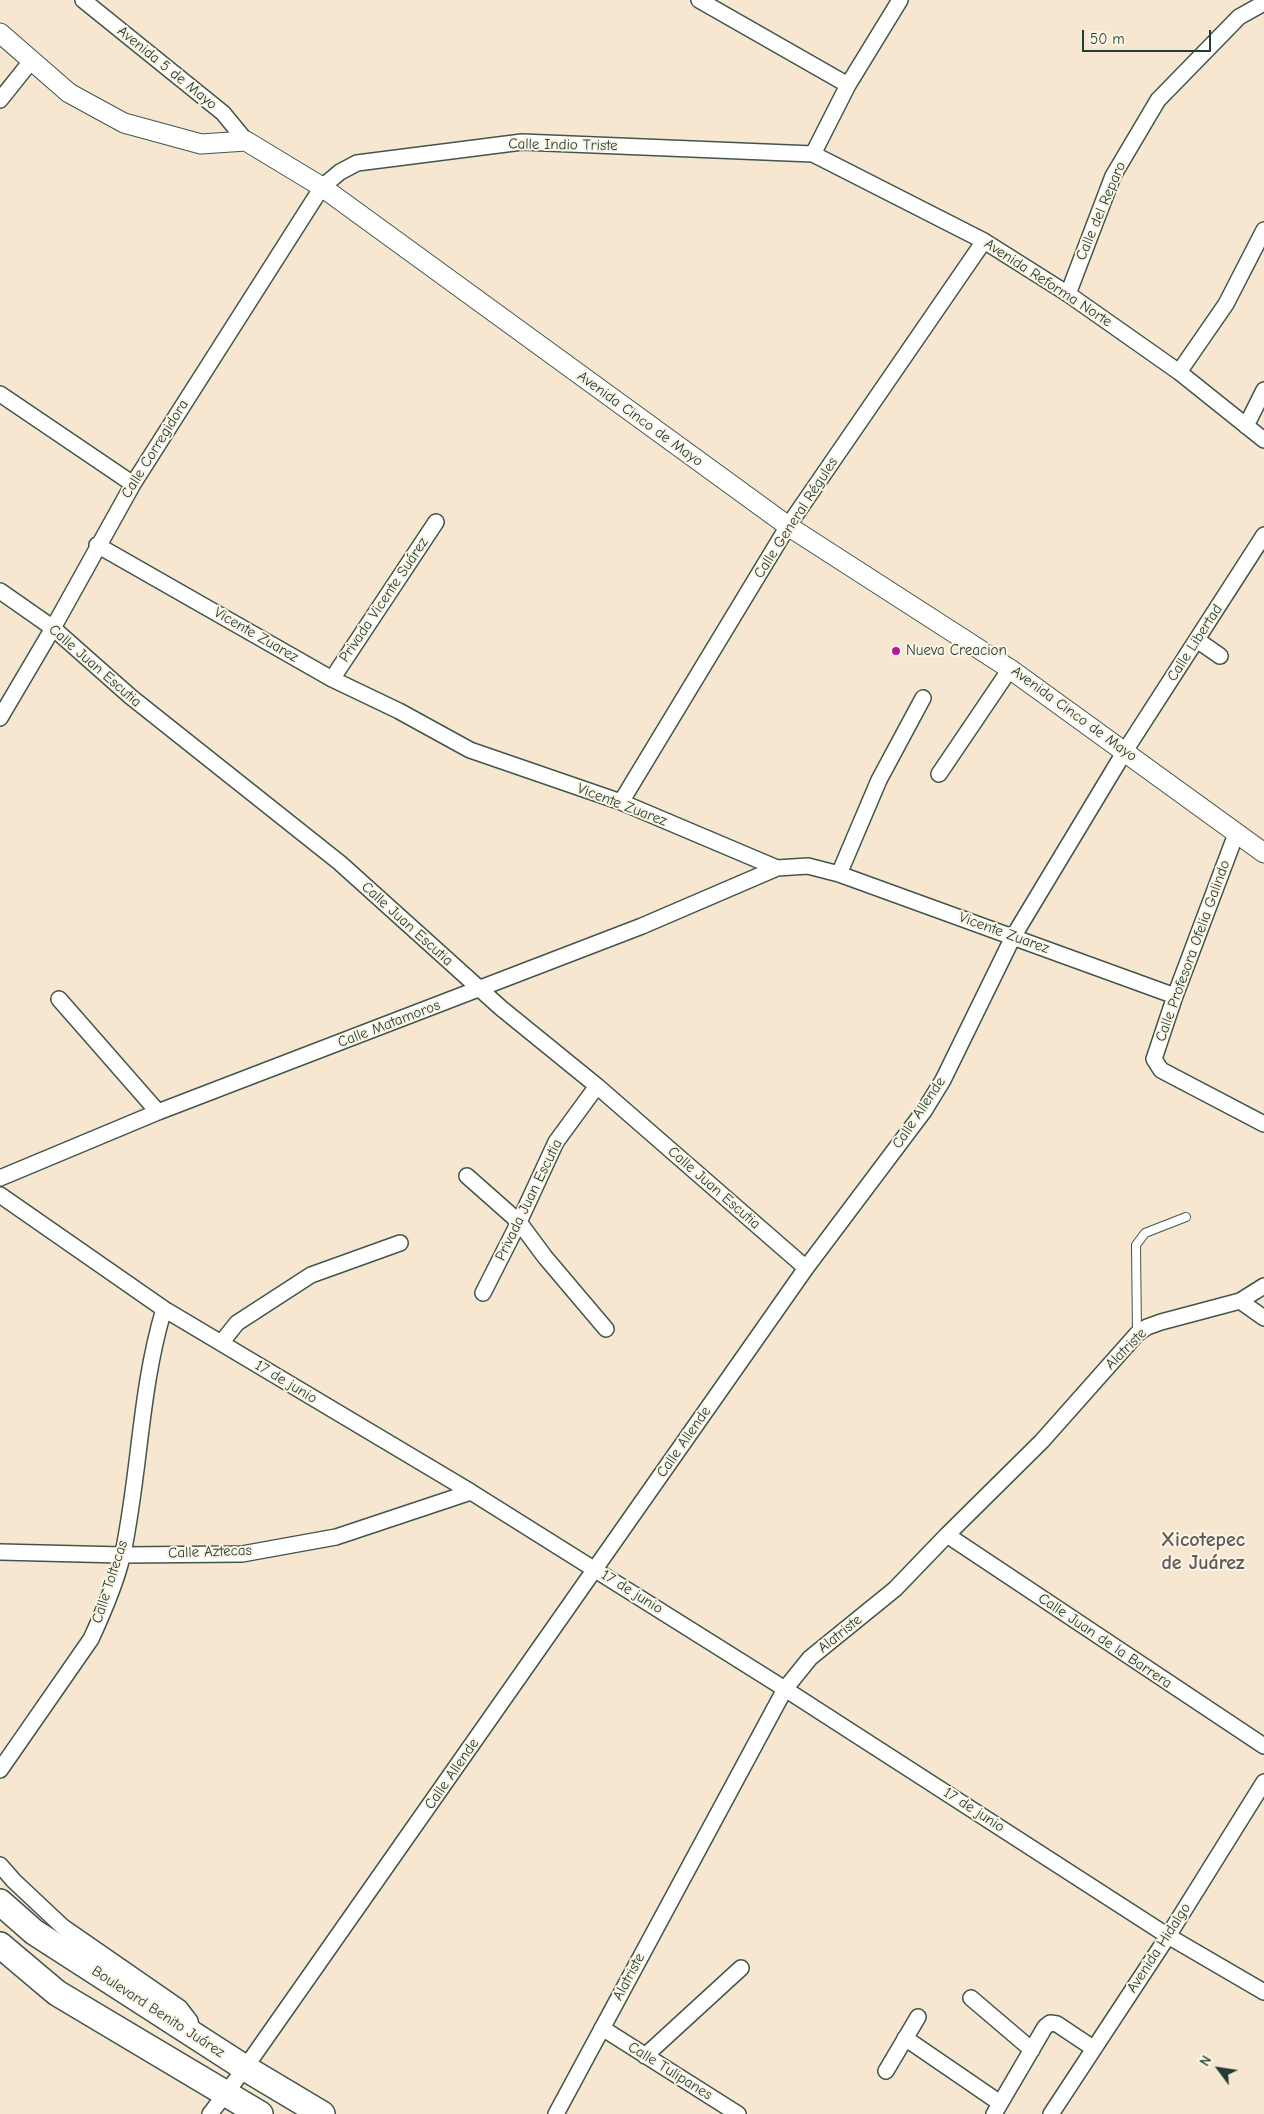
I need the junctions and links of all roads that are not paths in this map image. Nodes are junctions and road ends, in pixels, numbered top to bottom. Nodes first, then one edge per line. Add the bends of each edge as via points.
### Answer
1 (83, 0) edge
2 (699, 0) edge
3 (900, 0) edge
4 (1264, 3) edge
5 (0, 34) edge
6 (32, 60) junction
7 (848, 85) junction
8 (0, 100) edge
9 (246, 141) junction
10 (813, 154) junction
11 (322, 187) junction
12 (1264, 230) edge
13 (984, 241) junction
14 (1068, 294) junction
15 (1179, 372) junction
16 (1264, 390) edge
17 (0, 394) edge
18 (1246, 426) junction
19 (1264, 440) edge
20 (133, 484) junction
21 (436, 522) dead end
22 (788, 526) junction
23 (1264, 535) edge
24 (97, 545) junction
25 (1260, 552) edge
26 (0, 591) edge
27 (53, 628) junction
28 (1196, 640) junction
29 (1220, 656) dead end
30 (1010, 669) junction
31 (332, 679) junction
32 (923, 698) dead end
33 (0, 718) edge
34 (1125, 751) junction
35 (939, 774) dead end
36 (621, 802) junction
37 (1236, 834) junction
38 (1264, 852) edge
39 (777, 868) junction
40 (839, 874) junction
41 (1013, 937) junction
42 (481, 989) junction
43 (1175, 996) junction
44 (59, 999) dead end
45 (597, 1086) junction
46 (158, 1112) junction
47 (1264, 1124) edge
48 (467, 1176) dead end
49 (0, 1178) edge
50 (0, 1195) edge
51 (1186, 1217) dead end
52 (519, 1222) junction
53 (400, 1243) dead end
54 (806, 1268) junction
55 (1264, 1286) edge
56 (483, 1293) dead end
57 (1240, 1301) junction
58 (164, 1309) junction
59 (1264, 1318) edge
60 (606, 1329) dead end
61 (1137, 1334) junction
62 (221, 1343) junction
63 (471, 1492) junction
64 (947, 1535) junction
65 (0, 1552) edge
66 (122, 1554) junction
67 (596, 1569) junction
68 (785, 1689) junction
69 (1264, 1746) edge
70 (0, 1770) edge
71 (1264, 1782) edge
72 (0, 1865) edge
73 (0, 1902) edge
74 (1168, 1936) junction
75 (0, 1945) edge
76 (741, 1968) dead end
77 (1264, 1992) edge
78 (971, 1998) dead end
79 (918, 2017) dead end
80 (602, 2028) junction
81 (192, 2034) junction
82 (905, 2038) junction
83 (1093, 2048) junction
84 (1032, 2050) junction
85 (645, 2056) junction
86 (245, 2068) junction
87 (886, 2071) dead end
88 (225, 2094) junction
89 (997, 2109) edge
90 (210, 2114) edge
91 (260, 2114) edge
92 (322, 2114) edge
93 (556, 2114) edge
94 (738, 2114) edge
95 (1051, 2114) edge

1 - 9 street, Avenida 5 de Mayo via 223,113
2 - 7 street
3 - 7 street
4 - 14 street, Calle del Reparo via 1239,17 1158,100 1113,176
5 - 6 street
6 - 8 street
6 - 9 street via 69,93 124,123 201,144
7 - 10 street
9 - 11 street, Avenida Cinco de Mayo
10 - 11 street, Calle Indio Triste via 522,142 357,162
10 - 13 street, Avenida Reforma Norte
11 - 20 street, Calle Corregidora
11 - 22 street, Avenida Cinco de Mayo
12 - 15 street via 1226,304
13 - 14 street, Avenida Reforma Norte
13 - 22 street, Calle General Régules
14 - 15 street, Avenida Reforma Norte
15 - 18 street, Avenida Reforma Norte
16 - 18 street
17 - 20 street
18 - 19 street, Avenida Reforma Norte
20 - 24 street, Calle Corregidora
21 - 31 street, Privada Vicente Suárez
22 - 30 street, Avenida Cinco de Mayo
22 - 36 street, Calle General Régules
23 - 25 street, Calle Libertad
24 - 27 street, Calle Corregidora
24 - 31 street, Vicente Zuarez
25 - 28 street, Calle Libertad
26 - 27 street, Calle Juan Escutia
27 - 33 street, Calle Corregidora
27 - 42 street, Calle Juan Escutia via 131,697 340,863
28 - 29 street
28 - 34 street, Calle Libertad
30 - 34 street, Avenida Cinco de Mayo
30 - 35 street
31 - 36 street, Vicente Zuarez via 470,750
32 - 40 street via 879,780
34 - 37 street, Avenida Cinco de Mayo
34 - 41 street, Calle Allende
36 - 39 street, Vicente Zuarez
37 - 38 street, Avenida Cinco de Mayo
37 - 43 street, Calle Profesora Ofelia Galindo
39 - 40 street, Vicente Zuarez via 808,866
39 - 42 street, Calle Matamoros via 642,926
40 - 41 street, Vicente Zuarez
41 - 43 street, Vicente Zuarez
41 - 54 street, Calle Allende via 924,1112
42 - 45 street, Calle Juan Escutia
42 - 46 street, Calle Matamoros
43 - 47 street, Calle Profesora Ofelia Galindo via 1154,1059 1162,1070
44 - 46 street
45 - 52 street, Privada Juan Escutia via 556,1142
45 - 54 street, Calle Juan Escutia
46 - 49 street, Calle Matamoros
48 - 52 street
50 - 58 street, 17 de junio
51 - 61 lane via 1145,1233 1136,1245
52 - 56 street, Privada Juan Escutia
52 - 60 street
53 - 62 street via 311,1275 237,1323
54 - 67 street, Calle Allende
55 - 57 street, Alatriste
57 - 59 street
57 - 61 street, Alatriste via 1161,1322
58 - 62 street, 17 de junio
58 - 66 street, Calle Toltecas via 153,1345
61 - 64 street, Alatriste via 1042,1441
62 - 63 street, 17 de junio
63 - 66 street, Calle Aztecas via 336,1537 242,1554
63 - 67 street, 17 de junio
64 - 68 street, Alatriste via 895,1589 810,1658
64 - 69 street, Calle Juan de la Barrera
65 - 66 street, Calle Aztecas
66 - 70 street, Calle Toltecas via 91,1639
67 - 68 street, 17 de junio
67 - 86 street, Calle Allende
68 - 74 street, 17 de junio
68 - 80 street, Alatriste
71 - 74 street, Avenida Hidalgo
72 - 81 street via 63,1927 180,2008 190,2021
73 - 81 main road, Boulevard Benito Juárez via 34,1932
74 - 77 street, 17 de junio
74 - 83 street, Avenida Hidalgo
75 - 88 main road via 57,1993
76 - 85 street
78 - 84 street
79 - 82 street
80 - 85 street, Calle Tulipanes
80 - 93 street, Alatriste
81 - 86 main road, Boulevard Benito Juárez
82 - 87 street
82 - 89 street
83 - 84 street via 1050,2022
83 - 95 street, Avenida Hidalgo
84 - 89 street
85 - 94 street, Calle Tulipanes
86 - 88 street, Calle Allende
86 - 92 main road, Boulevard Benito Juárez
88 - 90 street, Calle Allende
88 - 91 main road

